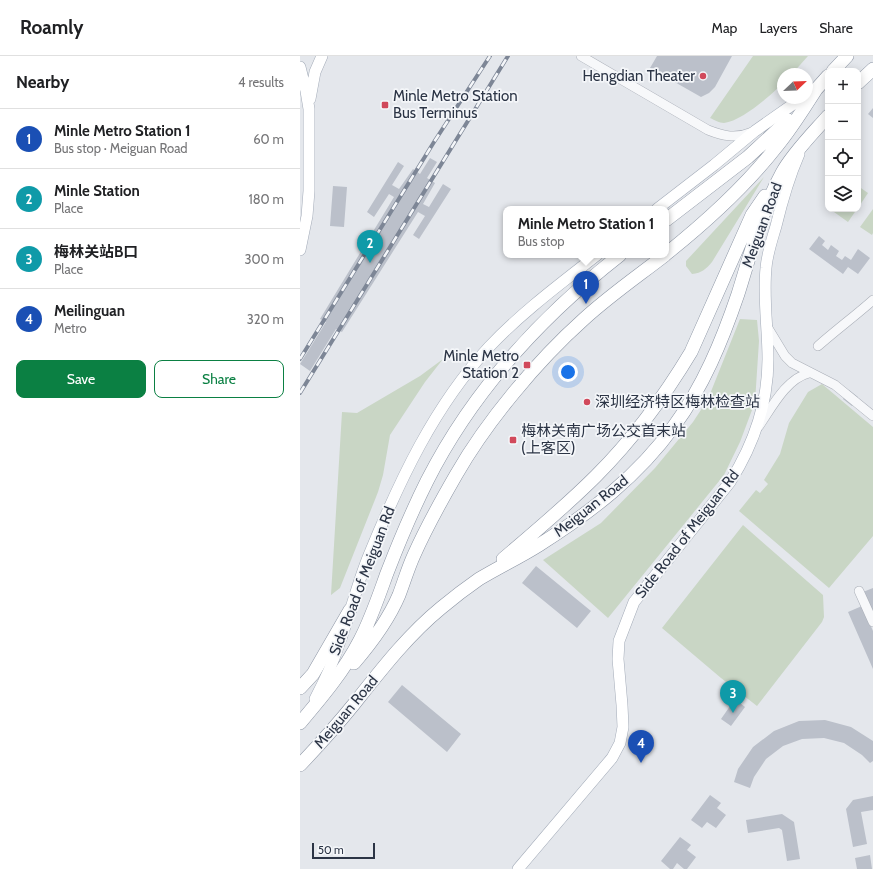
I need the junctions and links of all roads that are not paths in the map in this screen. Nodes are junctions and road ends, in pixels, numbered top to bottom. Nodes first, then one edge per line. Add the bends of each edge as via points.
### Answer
1 (322, 56) edge
2 (581, 56) edge
3 (848, 56) edge
4 (300, 67) edge
5 (836, 68) edge
6 (873, 70) edge
7 (825, 79) edge
8 (861, 80) edge
9 (813, 90) edge
10 (793, 104) edge
11 (801, 104) edge
12 (804, 104) edge
13 (309, 109) junction
14 (825, 119) edge
15 (755, 131) junction
16 (802, 146) junction
17 (783, 171) junction
18 (661, 206) edge
19 (669, 218) edge
20 (300, 250) edge
21 (669, 251) edge
22 (593, 258) edge
23 (616, 258) edge
24 (660, 258) edge
25 (873, 300) edge
26 (767, 327) junction
27 (818, 346) dead end
28 (810, 373) junction
29 (873, 416) edge
30 (757, 428) junction
31 (479, 579) junction
32 (859, 591) dead end
33 (350, 610) junction
34 (873, 622) edge
35 (300, 688) edge
36 (322, 697) junction
37 (303, 720) edge
38 (300, 765) edge
39 (518, 869) edge

1 - 13 main road via 314,72
2 - 15 street via 708,130 732,137
3 - 5 highway
4 - 13 main road
6 - 8 highway
7 - 9 highway
10 - 15 main road
11 - 19 highway via 785,124 748,157
12 - 21 highway via 777,146 757,169 728,200
13 - 20 main road via 309,191
14 - 16 highway, Meiguan Road
15 - 18 main road
16 - 17 highway, Meiguan Road
16 - 26 main road, Side Road of Meiguan Rd via 788,183 766,267
17 - 31 highway via 752,215 690,352 648,417 614,457 576,495
17 - 31 highway, Meiguan Road via 760,223 720,344 698,388 675,425 644,463 606,499 538,546
22 - 33 main road, Side Road of Meiguan Rd via 502,333 447,400 416,452 390,505
23 - 36 highway, Meiguan Road via 529,338 453,434 401,535 360,639 349,660
24 - 36 highway via 569,333 495,418 471,451 442,499 381,629
25 - 27 street
26 - 28 street via 785,356
26 - 30 main road, Side Road of Meiguan Rd via 766,389
28 - 29 street via 835,385
28 - 30 street via 790,385
30 - 39 main road, Side Road of Meiguan Rd via 742,464 730,482 634,602 619,641 623,727 620,742 612,758
31 - 38 highway, Meiguan Road via 439,610 408,640
32 - 34 street
33 - 35 highway via 313,674
33 - 37 main road, Side Road of Meiguan Rd via 321,688
36 - 37 highway, Meiguan Road

